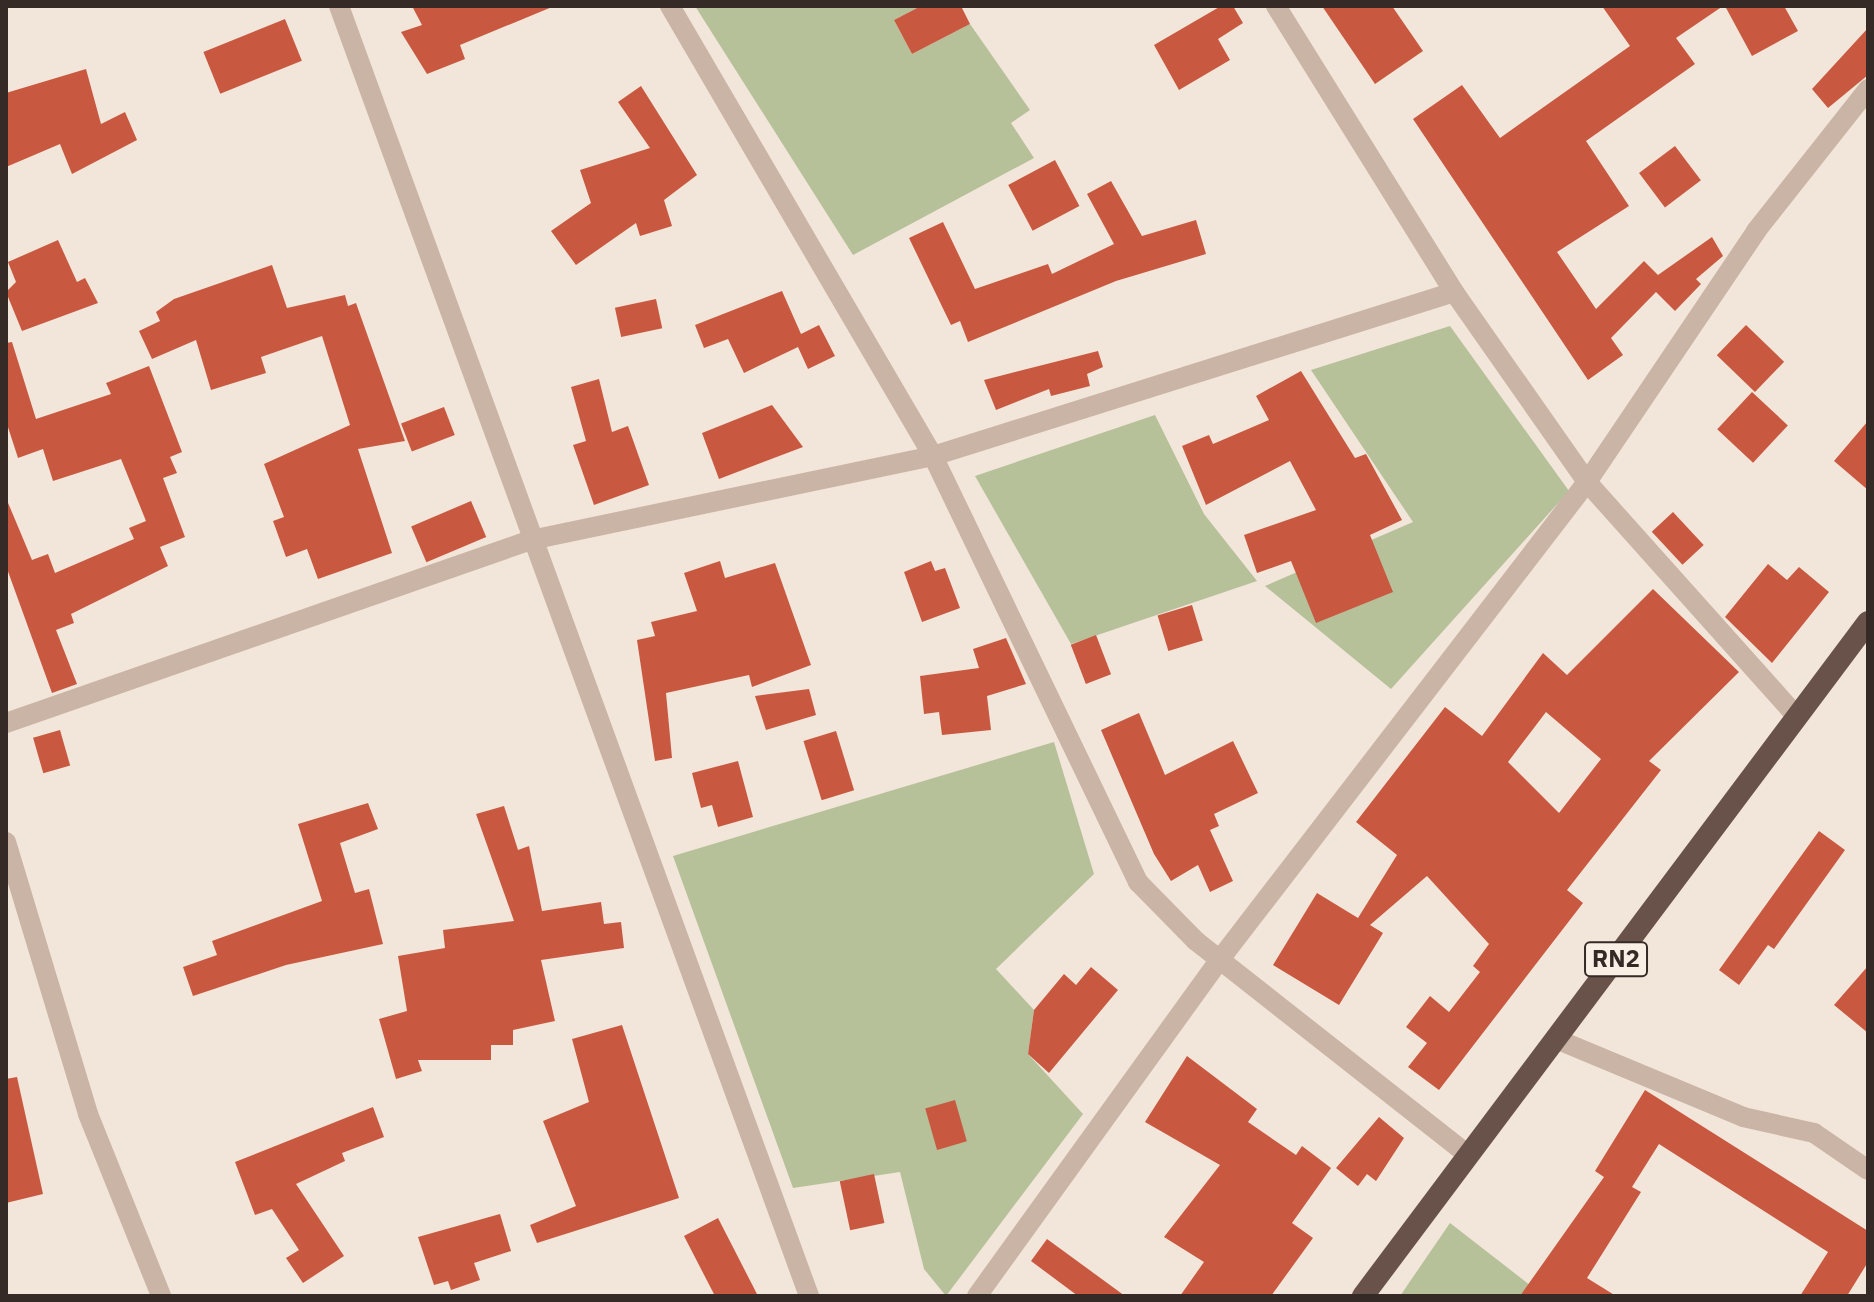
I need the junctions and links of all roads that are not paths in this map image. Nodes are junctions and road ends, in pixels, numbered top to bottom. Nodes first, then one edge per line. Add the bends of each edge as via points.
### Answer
1 (339, 6) edge
2 (670, 6) edge
3 (1276, 6) edge
4 (1868, 89) edge
5 (1454, 292) junction
6 (933, 456) junction
7 (1587, 482) junction
8 (531, 540) junction
9 (1868, 622) edge
10 (1797, 717) junction
11 (6, 723) edge
12 (6, 842) edge
13 (1221, 958) junction
14 (1556, 1039) junction
15 (1468, 1155) junction
16 (1868, 1170) edge
17 (161, 1296) edge
18 (809, 1296) edge
19 (977, 1296) edge
20 (1363, 1296) edge

1 - 8 street
2 - 6 street
3 - 5 street
4 - 7 street via 1756,231
5 - 6 street
5 - 7 street
6 - 8 street
6 - 13 street via 1138,882
7 - 10 street
7 - 13 street
8 - 11 street
8 - 18 street
9 - 10 highway, RN2
10 - 14 highway, RN2
12 - 17 street via 88,1114
13 - 15 street
13 - 19 street
14 - 15 highway, RN2
14 - 16 street via 1743,1117 1814,1133
15 - 20 highway, RN2

